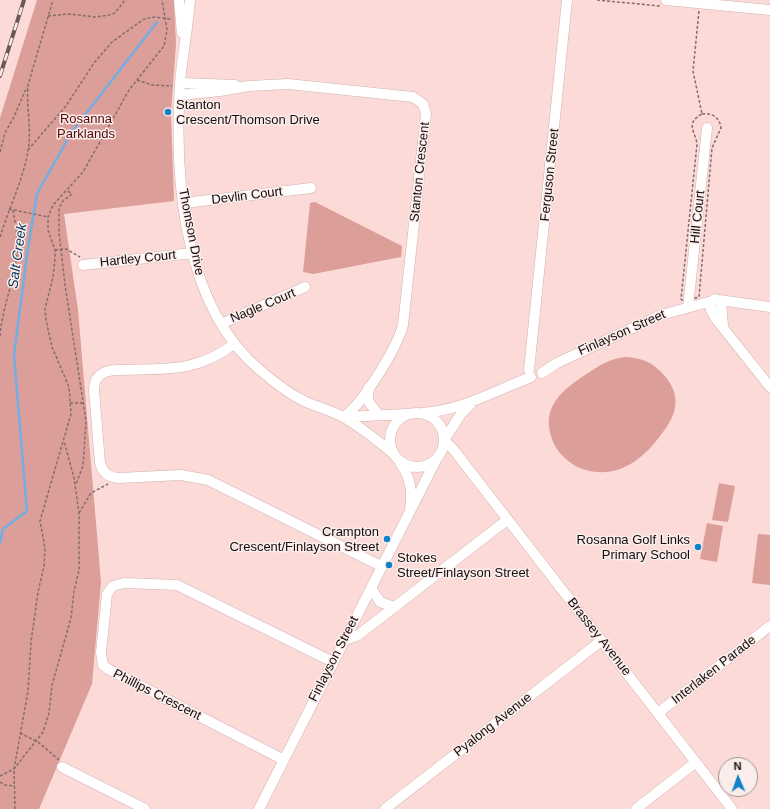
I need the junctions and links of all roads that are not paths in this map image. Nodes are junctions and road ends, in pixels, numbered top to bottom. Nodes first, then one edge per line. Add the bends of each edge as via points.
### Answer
1 (179, 0) edge
2 (190, 0) edge
3 (567, 0) edge
4 (667, 4) edge
5 (698, 4) edge
6 (770, 10) edge
7 (183, 51) junction
8 (180, 88) junction
9 (707, 128) dead end
10 (311, 188) dead end
11 (184, 203) junction
12 (193, 253) junction
13 (83, 265) road end
14 (305, 287) dead end
15 (716, 306) junction
16 (688, 307) junction
17 (770, 307) edge
18 (221, 324) junction
19 (234, 344) junction
20 (534, 371) junction
21 (370, 385) junction
22 (770, 386) edge
23 (473, 403) junction
24 (378, 414) junction
25 (417, 414) junction
26 (344, 417) junction
27 (444, 440) junction
28 (395, 456) junction
29 (437, 459) junction
30 (466, 466) junction
31 (410, 510) junction
32 (507, 520) junction
33 (381, 566) junction
34 (371, 588) junction
35 (394, 608) junction
36 (770, 626) edge
37 (344, 640) junction
38 (601, 641) junction
39 (333, 662) junction
40 (658, 713) junction
41 (284, 760) junction
42 (696, 762) junction
43 (62, 767) road end
44 (145, 809) edge
45 (259, 809) edge
46 (385, 809) edge
47 (636, 809) edge
48 (732, 809) edge

1 - 7 street, Thomson Drive
2 - 7 street, Thomson Drive
3 - 20 street, Ferguson Street via 532,350
4 - 5 street
5 - 6 street
7 - 8 street, Thomson Drive
8 - 11 street, Thomson Drive via 179,144
8 - 21 street, Stanton Crescent via 220,92 249,86 288,84 413,97 424,104 426,114 404,325 396,344
9 - 16 street, Hill Court
10 - 11 street, Devlin Court
11 - 12 street, Thomson Drive
12 - 13 street, Hartley Court
12 - 18 street, Thomson Drive via 203,288
14 - 18 street, Nagle Court
15 - 16 street, Finlayson Street
15 - 17 street, Finlayson Street via 741,304
15 - 22 street via 723,326
16 - 20 street, Finlayson Street via 661,314
18 - 19 street, Thomson Drive
19 - 26 street, Thomson Drive via 259,370 285,390 304,401
19 - 33 street via 215,357 194,365 103,372 99,375 94,385 100,463 104,472 111,477 181,475 208,480
20 - 23 street via 517,383
21 - 24 street via 368,401
21 - 26 street, Stanton Crescent via 355,407
23 - 25 street
23 - 27 street via 461,414
24 - 25 street, Thomson Drive
24 - 26 street, Thomson Drive
25 - 27 street via 430,417 436,422 443,432
25 - 28 street via 399,420 392,430 390,442
26 - 28 street, Thomson Drive
27 - 29 street
27 - 30 street, Brassey Avenue
28 - 29 street via 404,464 413,467 427,465
28 - 31 street, Finlayson Street via 409,478
29 - 30 street, Brassey Avenue via 452,457
29 - 31 street, Finlayson Street
30 - 32 street, Brassey Avenue
31 - 33 street, Finlayson Street
32 - 35 street
32 - 38 street, Brassey Avenue
33 - 34 street, Finlayson Street
34 - 35 street via 380,602
34 - 37 street, Finlayson Street
35 - 37 street via 357,636
36 - 40 street, Interlaken Parade
37 - 39 street, Finlayson Street
38 - 40 street, Brassey Avenue
38 - 46 street, Pyalong Avenue
39 - 41 street, Finlayson Street
39 - 41 street, Phillips Crescent via 177,585 124,582 113,586 107,594 101,653 103,665
40 - 42 street, Brassey Avenue
41 - 45 street, Finlayson Street
42 - 47 street
42 - 48 street, Brassey Avenue
43 - 44 street

